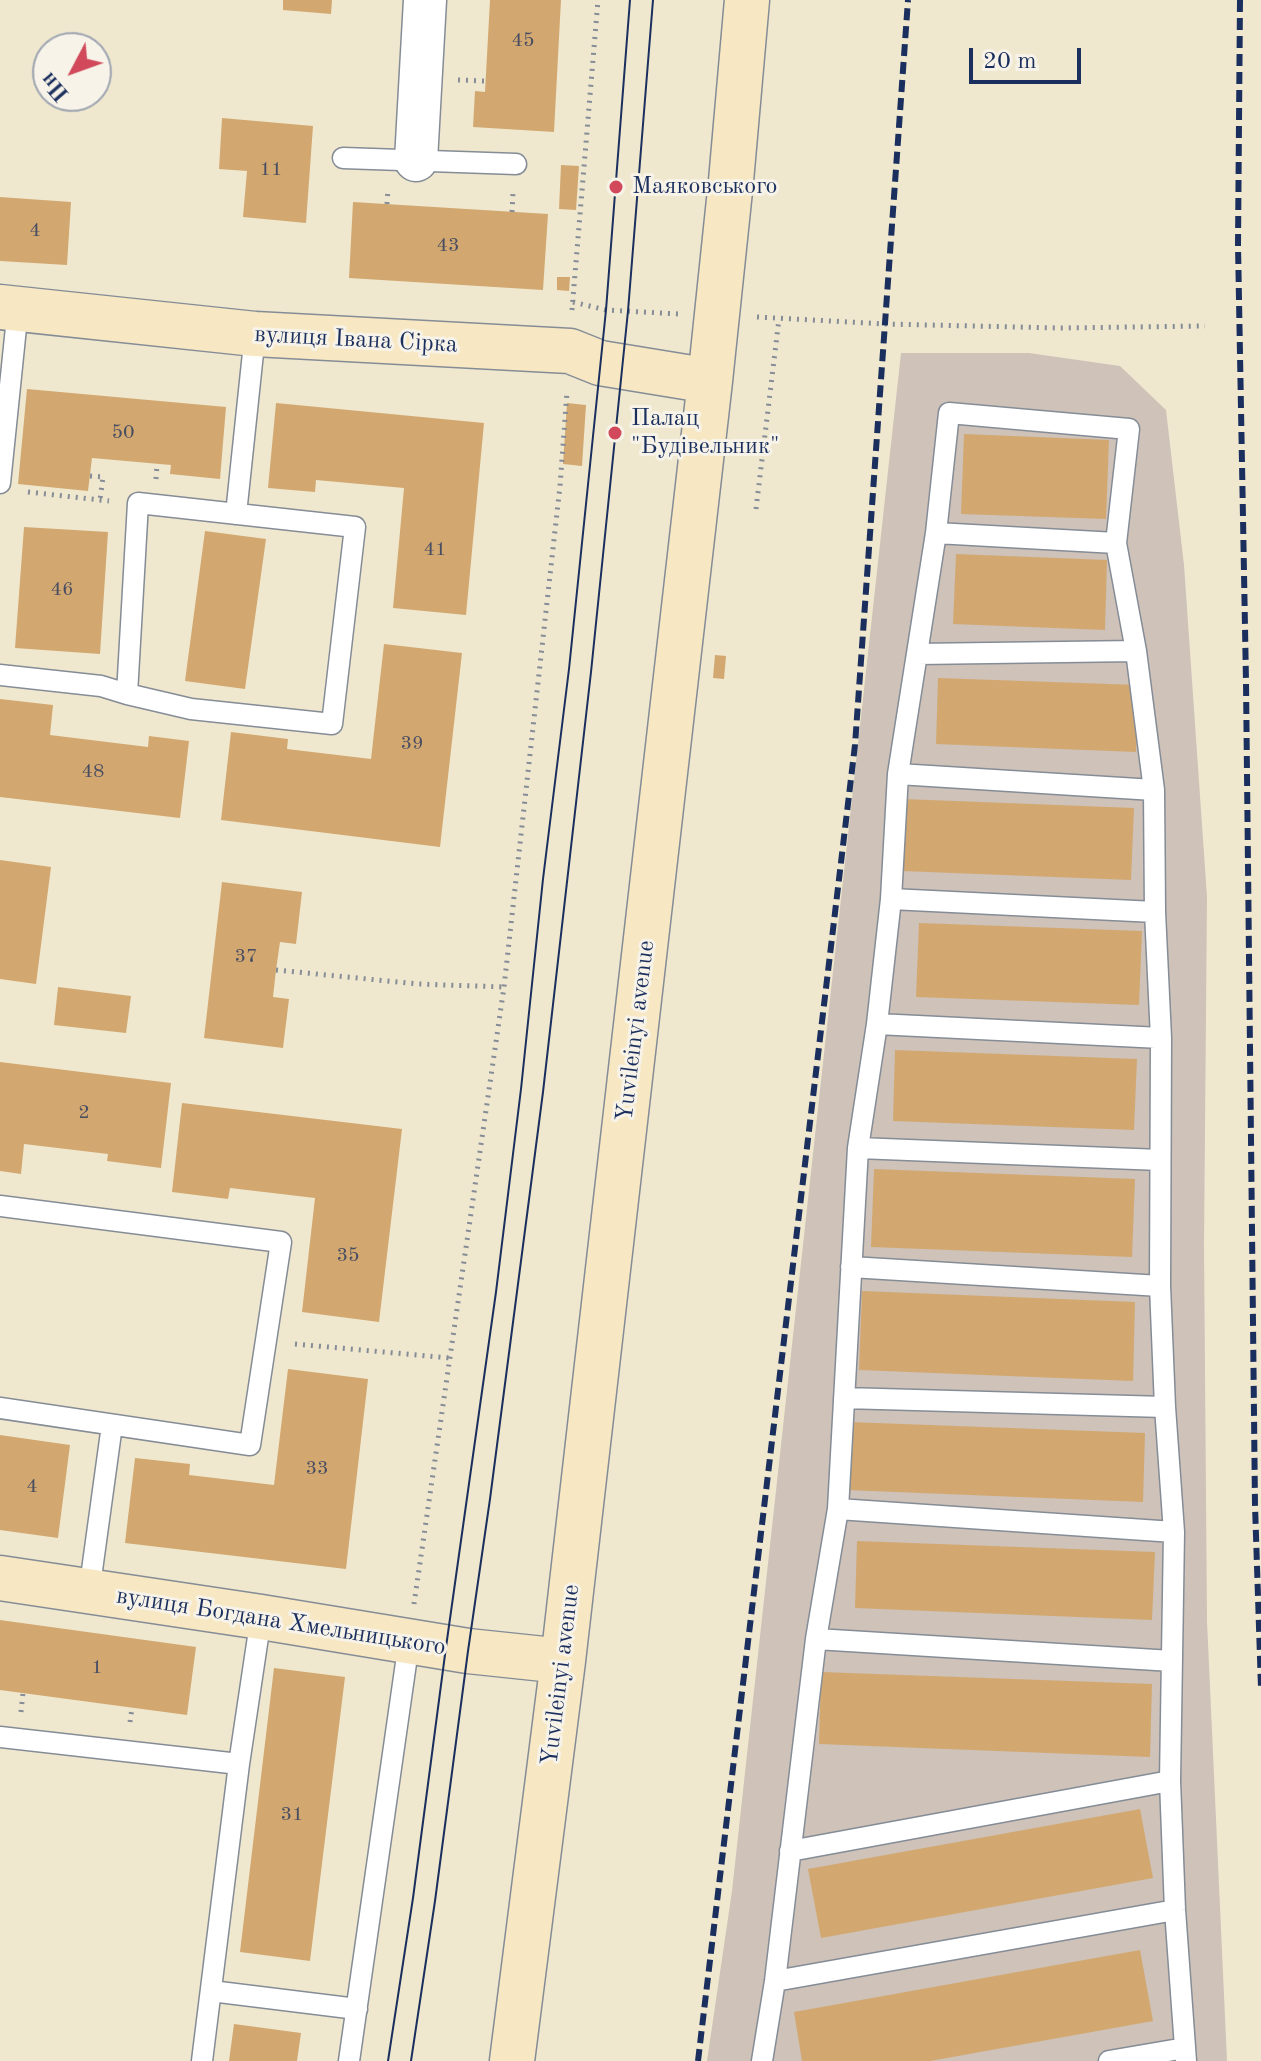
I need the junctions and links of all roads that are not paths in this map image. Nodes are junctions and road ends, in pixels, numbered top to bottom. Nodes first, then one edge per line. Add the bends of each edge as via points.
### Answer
1 (425, 0) edge
2 (747, 0) edge
3 (343, 158) dead end
4 (416, 160) junction
5 (516, 164) dead end
6 (9, 308) edge
7 (255, 334) junction
8 (710, 381) junction
9 (7, 487) edge
10 (236, 514) junction
11 (936, 533) junction
12 (1116, 543) junction
13 (1136, 651) junction
14 (917, 654) junction
15 (0, 675) edge
16 (127, 694) junction
17 (898, 774) junction
18 (1154, 790) junction
19 (891, 899) junction
20 (1155, 912) junction
21 (877, 1024) junction
22 (1161, 1038) junction
23 (858, 1148) junction
24 (1160, 1160) junction
25 (0, 1206) edge
26 (851, 1267) junction
27 (1160, 1286) junction
28 (844, 1398) junction
29 (1165, 1407) junction
30 (0, 1408) edge
31 (112, 1425) junction
32 (838, 1509) junction
33 (1174, 1532) junction
34 (0, 1578) edge
35 (89, 1592) junction
36 (261, 1617) junction
37 (816, 1639) junction
38 (409, 1642) junction
39 (563, 1661) junction
40 (1172, 1661) junction
41 (0, 1737) edge
42 (239, 1764) junction
43 (1170, 1781) junction
44 (790, 1851) junction
45 (1175, 1910) junction
46 (775, 1981) junction
47 (211, 1991) junction
48 (357, 2009) junction
49 (1185, 2055) edge
50 (202, 2061) edge
51 (349, 2061) edge
52 (512, 2061) edge
53 (762, 2061) edge
54 (1109, 2061) edge

1 - 4 street
2 - 8 main road, Yuvileinyi avenue
3 - 4 lane
4 - 5 lane
6 - 7 main road, вулиця Івана Сірка
6 - 9 lane
7 - 8 main road, вулиця Івана Сірка via 570,351 600,363
7 - 10 lane
8 - 39 main road, Yuvileinyi avenue
10 - 16 lane via 138,503
10 - 16 lane via 355,527 332,724 191,709
11 - 12 lane
11 - 12 lane via 949,413 1129,429
11 - 14 lane
12 - 13 lane
13 - 14 lane
13 - 18 lane
14 - 17 lane
15 - 16 lane via 101,686
17 - 18 lane
17 - 19 lane
18 - 20 lane
19 - 20 lane
19 - 21 lane
20 - 22 lane
21 - 22 lane
21 - 23 lane
22 - 24 lane
23 - 24 lane
23 - 26 lane
24 - 27 lane
25 - 31 lane via 281,1242 250,1445
26 - 27 lane
26 - 28 lane
27 - 29 lane
28 - 29 lane
28 - 32 lane
29 - 33 lane
30 - 31 lane
31 - 35 lane
32 - 33 lane
32 - 37 lane
33 - 40 lane
34 - 35 main road, вулиця Богдана Хмельницького
35 - 36 main road, вулиця Богдана Хмельницького
36 - 38 main road, вулиця Богдана Хмельницького
36 - 42 lane
37 - 40 lane
37 - 44 lane
38 - 39 main road, вулиця Богдана Хмельницького
38 - 48 lane
39 - 52 main road, Yuvileinyi avenue
40 - 43 lane
41 - 42 lane
42 - 47 lane
43 - 44 lane
43 - 45 lane
44 - 46 lane
45 - 46 lane
45 - 49 lane
46 - 53 lane
47 - 48 lane
47 - 50 lane
48 - 51 lane
49 - 54 lane

